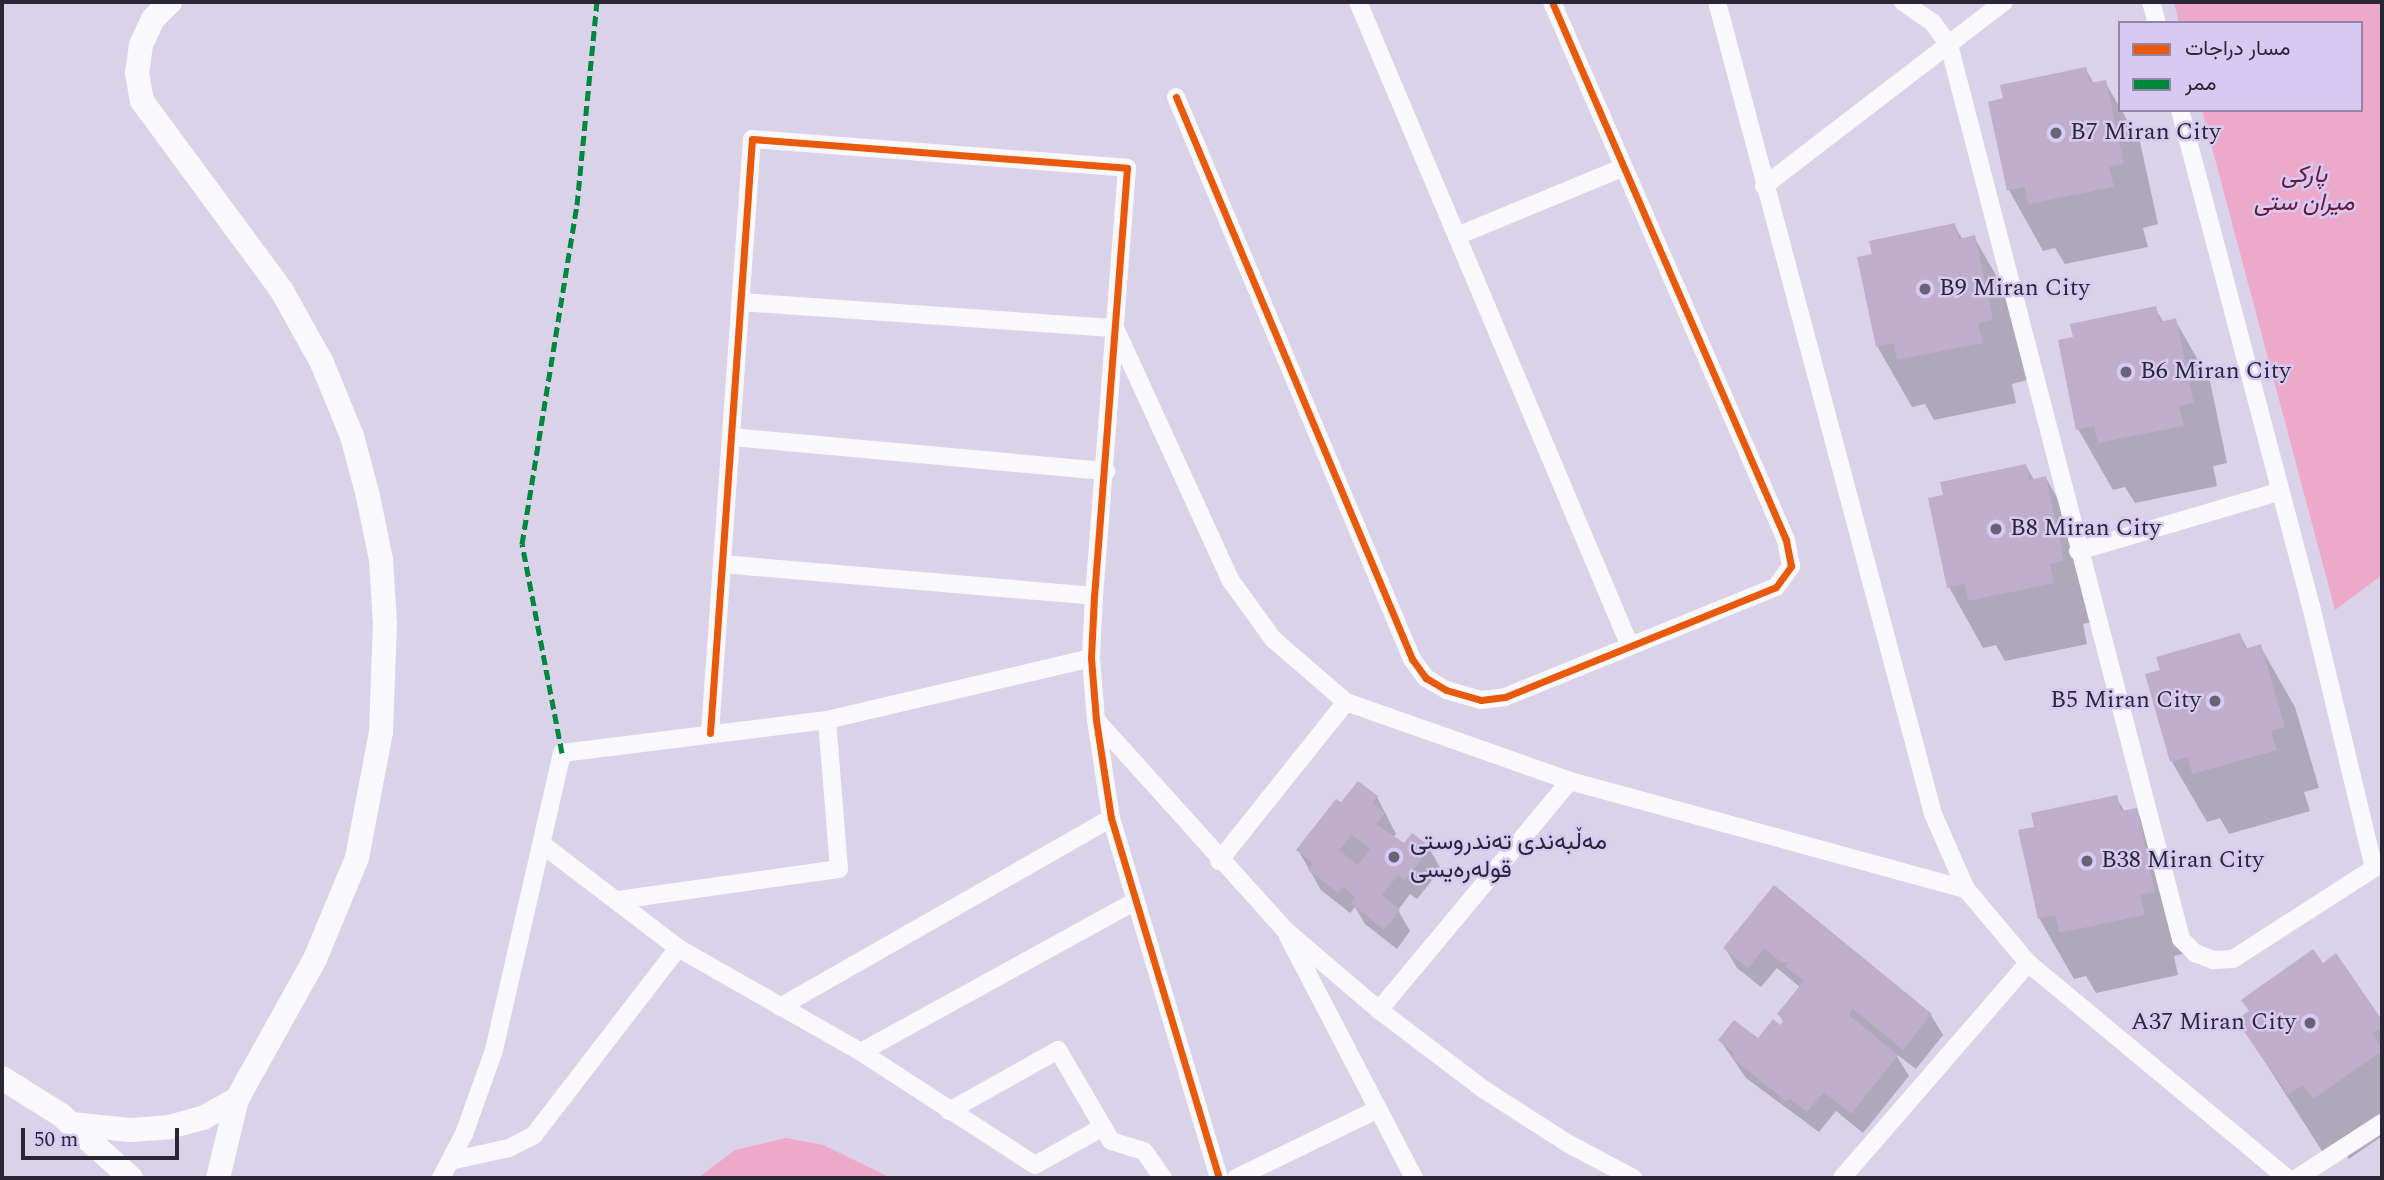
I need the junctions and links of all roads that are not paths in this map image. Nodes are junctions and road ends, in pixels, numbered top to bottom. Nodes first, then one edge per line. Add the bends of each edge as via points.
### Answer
1 (170, 2) edge
2 (1358, 2) edge
3 (1552, 2) edge
4 (1717, 2) edge
5 (1903, 2) edge
6 (2004, 2) edge
7 (2151, 2) edge
8 (2156, 21) edge
9 (1950, 45) junction
10 (1176, 97) dead end
11 (2181, 112) edge
12 (1622, 168) junction
13 (1764, 186) junction
14 (1457, 236) junction
15 (741, 302) junction
16 (1115, 328) junction
17 (731, 437) junction
18 (1106, 471) junction
19 (2279, 492) junction
20 (2078, 551) junction
21 (722, 565) junction
22 (1094, 596) junction
23 (1629, 644) junction
24 (1091, 659) junction
25 (1346, 702) junction
26 (827, 720) junction
27 (1096, 720) junction
28 (710, 733) junction
29 (1570, 780) junction
30 (1111, 818) junction
31 (543, 845) junction
32 (1219, 861) junction
33 (2378, 865) edge
34 (1966, 888) junction
35 (618, 900) junction
36 (1134, 902) junction
37 (1284, 929) junction
38 (678, 948) junction
39 (2028, 963) junction
40 (780, 1007) junction
41 (1379, 1010) junction
42 (861, 1052) junction
43 (2, 1078) edge
44 (237, 1099) junction
45 (1376, 1110) junction
46 (949, 1111) junction
47 (2382, 1123) edge
48 (71, 1124) junction
49 (1103, 1127) junction
50 (450, 1161) junction
51 (131, 1178) edge
52 (218, 1178) edge
53 (441, 1178) edge
54 (1163, 1178) edge
55 (1219, 1178) edge
56 (1236, 1178) edge
57 (1414, 1178) edge
58 (1633, 1178) edge
59 (1842, 1178) edge
60 (2287, 1178) edge
61 (2297, 1178) edge

1 - 44 street via 146,30 141,45 137,73 142,101 282,291 322,363 352,436 368,496 381,560 385,623 380,744 357,858 325,938
2 - 14 street
3 - 12 street
4 - 13 street
5 - 9 street via 1933,23
6 - 9 street
7 - 8 street
9 - 13 street
9 - 20 street
10 - 23 street via 1419,670 1458,695 1493,699
11 - 19 street
12 - 14 street
12 - 23 street via 1791,552 1785,578 1776,587
13 - 34 street via 1933,814
14 - 23 street
15 - 16 street
15 - 16 street via 752,139 1126,168
15 - 17 street
16 - 18 street
16 - 25 street via 1231,581 1273,639
17 - 18 street
17 - 21 street
18 - 22 street
19 - 20 street
19 - 33 street
20 - 33 street via 2181,939 2195,953 2213,960 2233,960
21 - 22 street
21 - 28 street
22 - 24 street
24 - 26 street
24 - 27 street
25 - 29 street
25 - 32 street
26 - 28 street
26 - 35 street via 839,869
27 - 30 street
27 - 32 street
28 - 31 street via 562,753
29 - 34 street
29 - 41 street
30 - 36 street
30 - 40 street
31 - 35 street
31 - 50 street via 494,1050 478,1100
32 - 37 street
34 - 39 street
35 - 38 street
36 - 42 street
36 - 55 street
37 - 41 street
37 - 45 street
38 - 40 street
38 - 50 street via 534,1135 509,1148
39 - 59 street
39 - 60 street
40 - 42 street
41 - 58 street via 1483,1089 1567,1143
42 - 46 street
43 - 48 street
44 - 48 street via 203,1118 169,1127 130,1130
44 - 52 street
45 - 56 street
45 - 57 street
46 - 49 street via 1035,1165
46 - 49 street via 1058,1050
47 - 61 street
48 - 51 street
49 - 54 street via 1111,1142 1144,1151
50 - 53 street

